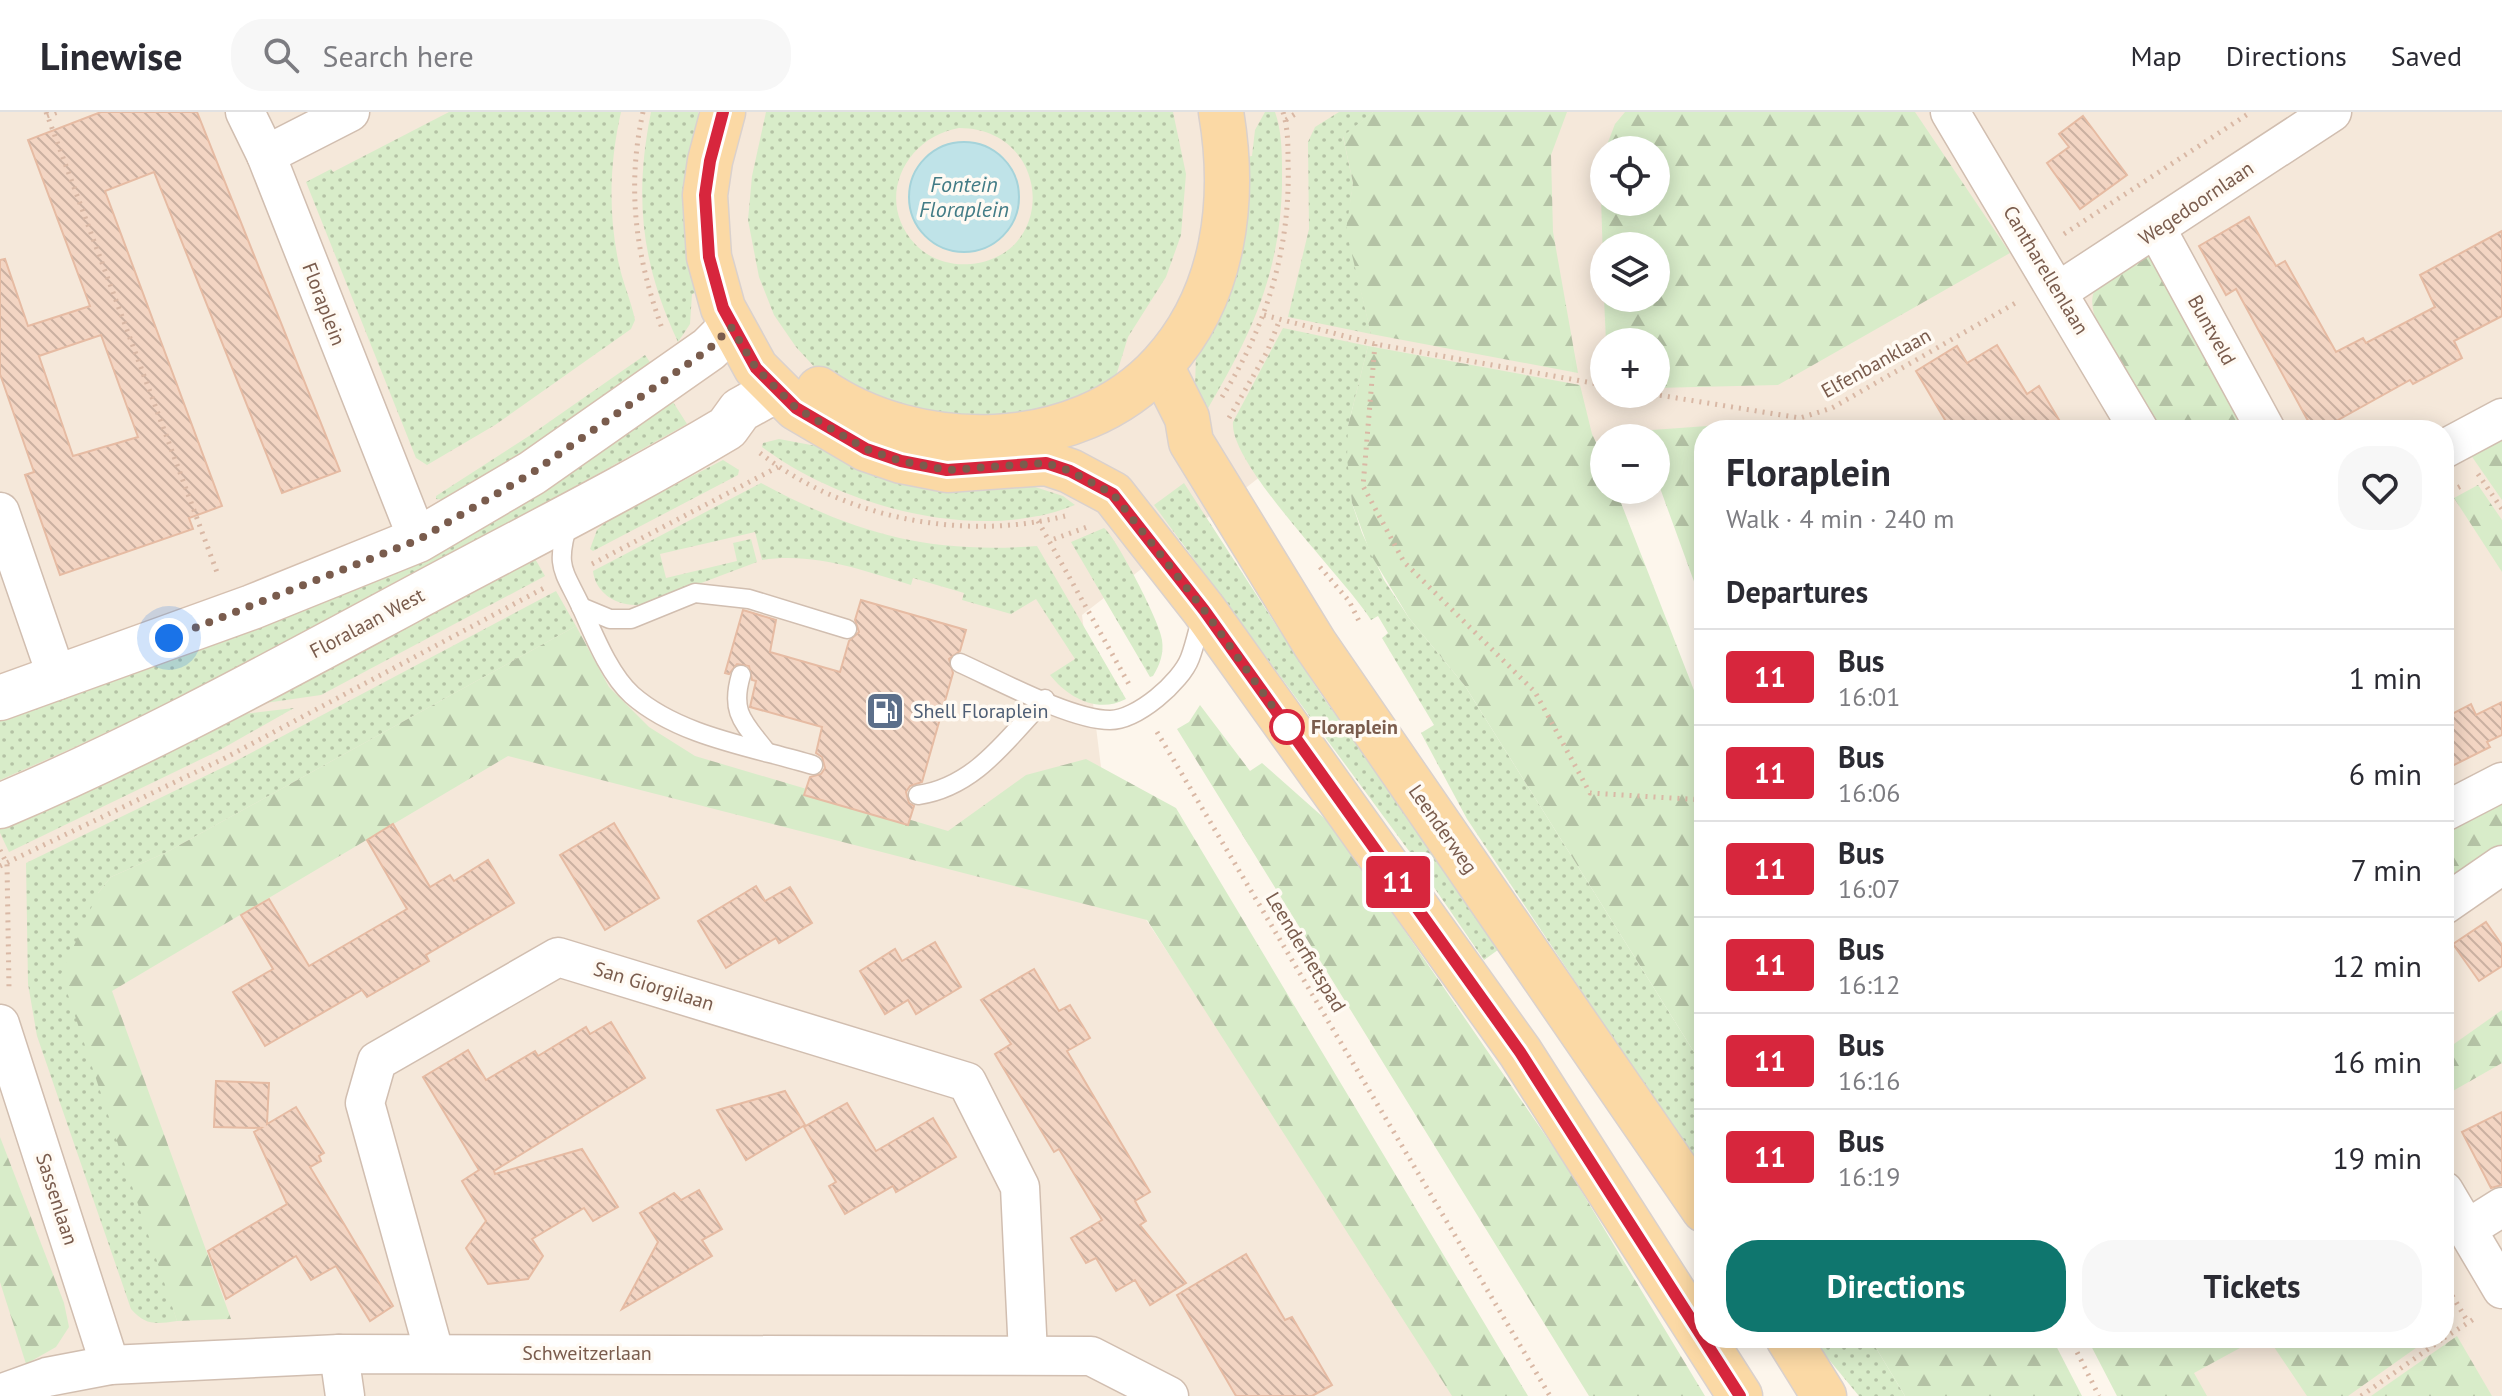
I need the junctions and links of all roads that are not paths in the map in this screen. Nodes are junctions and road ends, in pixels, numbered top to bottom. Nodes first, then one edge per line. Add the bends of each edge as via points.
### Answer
1 (245, 112) edge
2 (350, 112) edge
3 (723, 112) edge
4 (746, 112) edge
5 (1192, 112) edge
6 (1221, 112) edge
7 (1950, 112) edge
8 (2332, 112) edge
9 (266, 155) junction
10 (2157, 230) junction
11 (2059, 291) junction
12 (731, 327) junction
13 (1150, 374) junction
14 (792, 391) junction
15 (2502, 418) edge
16 (2133, 420) edge
17 (2261, 420) edge
18 (1070, 421) junction
19 (2454, 444) edge
20 (1107, 509) junction
21 (0, 512) edge
22 (571, 514) junction
23 (418, 540) junction
24 (581, 607) junction
25 (1204, 610) junction
26 (847, 629) dead end
27 (51, 660) junction
28 (960, 663) dead end
29 (741, 675) dead end
30 (0, 698) edge
31 (1045, 699) junction
32 (765, 750) junction
33 (813, 765) dead end
34 (2502, 782) edge
35 (918, 795) dead end
36 (0, 806) edge
37 (2454, 807) edge
38 (2502, 865) edge
39 (2454, 898) edge
40 (2, 1028) edge
41 (1694, 1195) edge
42 (2502, 1207) edge
43 (2454, 1208) edge
44 (2467, 1229) junction
45 (2491, 1303) edge
46 (1694, 1324) edge
47 (1709, 1348) edge
48 (1794, 1348) edge
49 (434, 1352) junction
50 (339, 1354) junction
51 (1028, 1354) junction
52 (110, 1365) junction
53 (0, 1394) edge
54 (345, 1396) edge
55 (1169, 1396) edge
56 (1740, 1396) edge
57 (1824, 1396) edge

1 - 9 street, Floraplein
2 - 9 street
3 - 12 main road via 710,161 706,225 716,284
4 - 14 main road via 732,212 739,273
5 - 13 main road via 1203,166 1197,239 1185,278 1137,362
6 - 13 main road via 1229,192 1221,248 1183,337
7 - 11 street, Cantharellenlaan
8 - 10 street, Wegedoornlaan
9 - 23 street, Floraplein
10 - 11 street, Wegedoornlaan
10 - 17 street, Buntveld
11 - 16 street, Cantharellenlaan
12 - 14 main road via 756,368
12 - 23 main road via 709,349 532,473
13 - 18 main road via 1107,405
13 - 41 main road, Leenderweg via 1187,418 1211,424 1315,644
14 - 18 main road via 918,432 959,438 1007,437
14 - 20 main road via 855,444 947,470 1046,463 1070,471
14 - 22 main road, Floralaan West via 740,410 739,437
15 - 19 street
18 - 20 main road via 1104,456 1112,473
20 - 25 main road
21 - 27 street
22 - 24 lane via 561,565
22 - 36 main road, Floralaan West via 211,707
23 - 27 main road via 335,576
24 - 26 lane via 610,619 631,619 695,593
24 - 32 lane via 595,641 631,694 686,727
25 - 31 lane via 1190,661 1143,708 1110,720
25 - 46 main road via 1520,1052
27 - 30 main road
28 - 31 lane
29 - 32 lane via 736,708
31 - 35 lane via 977,771 944,791
32 - 33 lane
34 - 37 street
38 - 39 street
40 - 52 street, Sassenlaan
42 - 44 street
43 - 44 street
44 - 45 street
47 - 56 main road
48 - 57 main road
49 - 50 street, Schweitzerlaan
49 - 51 street, Schweitzerlaan
49 - 51 street, San Giorgilaan via 365,1103 377,1061 558,957 967,1082 1020,1187
50 - 52 street, Schweitzerlaan
50 - 54 street
51 - 55 street, Schweitzerlaan via 1091,1356
52 - 53 street, Schweitzerlaan via 47,1377

